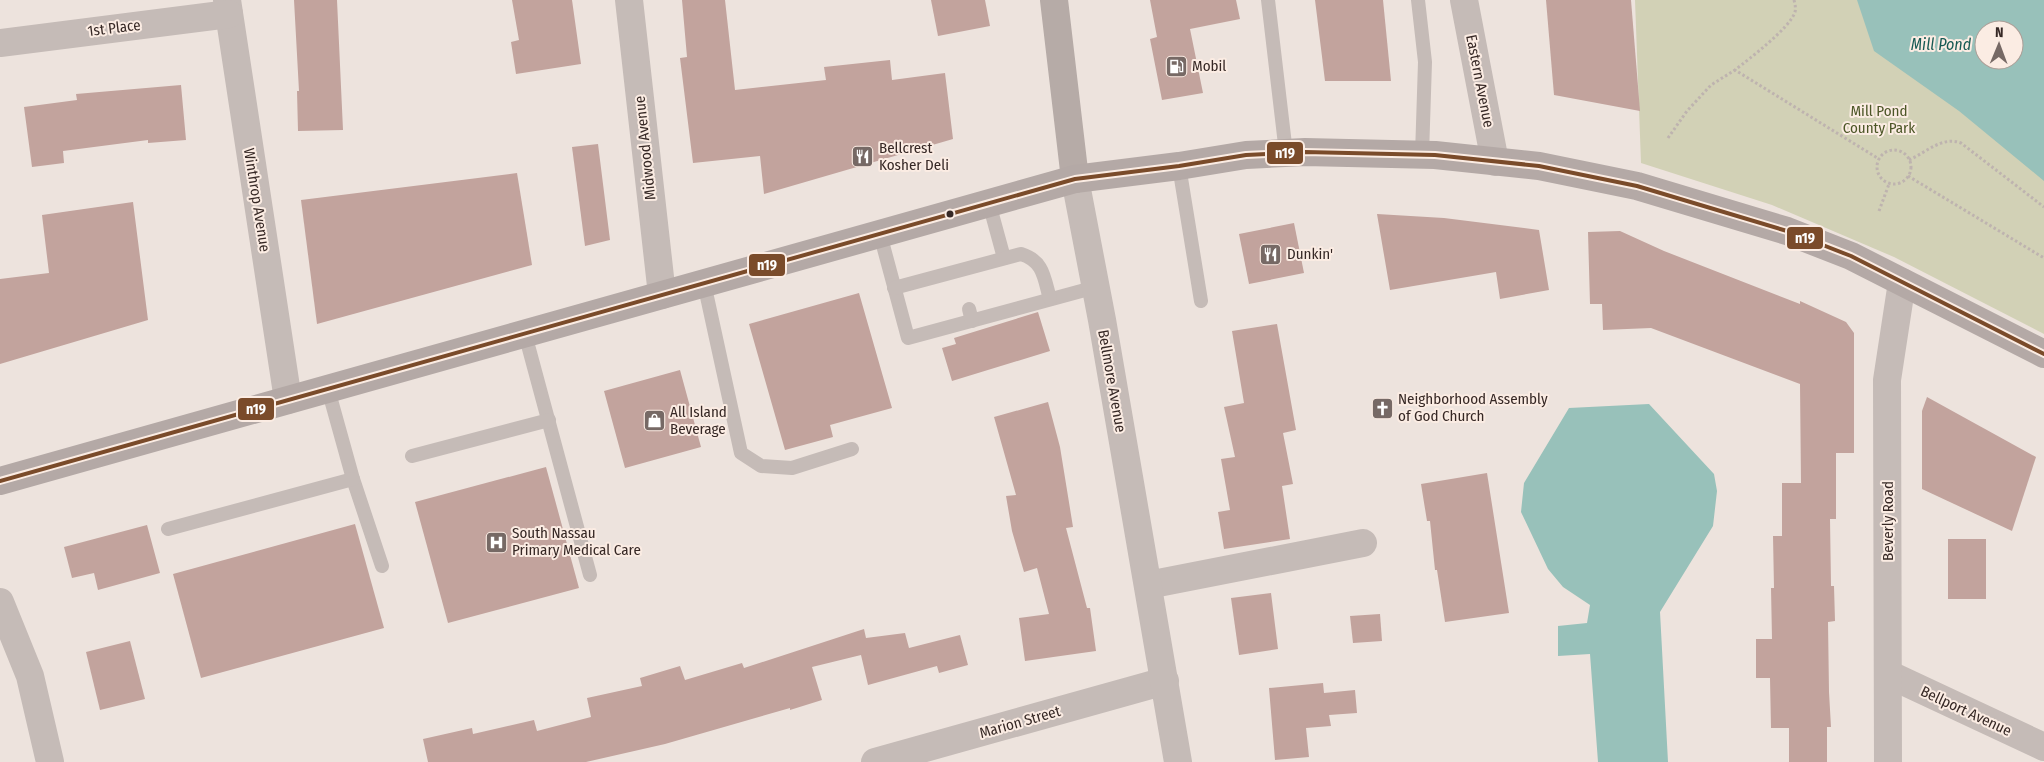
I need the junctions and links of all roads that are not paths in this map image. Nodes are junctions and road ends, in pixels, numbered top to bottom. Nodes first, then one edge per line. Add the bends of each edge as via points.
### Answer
1 (629, 0) edge
2 (1054, 0) edge
3 (1268, 0) edge
4 (1418, 0) edge
5 (1464, 0) edge
6 (228, 7) edge
7 (0, 43) edge
8 (1286, 153) junction
9 (1422, 155) junction
10 (1495, 162) junction
11 (1179, 166) junction
12 (1075, 179) junction
13 (989, 203) junction
14 (880, 234) junction
15 (998, 263) junction
16 (1902, 282) junction
17 (704, 283) junction
18 (1096, 287) junction
19 (894, 288) junction
20 (662, 295) junction
21 (1050, 299) junction
22 (1201, 301) dead end
23 (526, 334) junction
24 (2044, 354) edge
25 (328, 389) junction
26 (288, 400) junction
27 (549, 420) junction
28 (852, 449) dead end
29 (412, 456) dead end
30 (352, 479) junction
31 (0, 481) edge
32 (168, 529) dead end
33 (1363, 544) dead end
34 (382, 566) dead end
35 (590, 576) dead end
36 (1148, 585) junction
37 (0, 602) edge
38 (1888, 674) junction
39 (1164, 681) junction
40 (2044, 747) edge
41 (50, 762) edge
42 (875, 762) edge
43 (1178, 762) edge
44 (1888, 762) edge

1 - 20 street, Midwood Avenue
2 - 12 main road, Bellmore Avenue
3 - 8 lane
4 - 9 lane via 1425,62
5 - 10 street, Eastern Avenue
6 - 7 street, 1st Place
6 - 26 street, Winthrop Avenue
8 - 9 main road
8 - 11 main road via 1246,155
9 - 10 main road
10 - 16 main road via 1539,166 1647,188 1787,231 1851,256
11 - 12 main road
11 - 22 lane
12 - 13 main road
12 - 18 street, Bellmore Avenue
13 - 14 main road
13 - 15 lane
14 - 17 main road
14 - 19 lane
15 - 19 lane via 960,275
15 - 21 lane via 1021,254 1031,257 1040,267
16 - 24 main road
16 - 38 street, Beverly Road via 1887,380
17 - 20 main road
17 - 28 lane via 741,454 762,466 792,468
18 - 21 lane
18 - 36 street, Bellmore Avenue
19 - 21 lane via 908,338 971,315
20 - 23 main road
23 - 25 main road
23 - 27 lane
25 - 26 main road
25 - 30 lane
26 - 31 main road
27 - 29 lane
27 - 35 lane
30 - 32 lane
30 - 34 lane
33 - 36 street
36 - 39 street, Bellmore Avenue
37 - 41 street via 30,676
38 - 40 street, Bellport Avenue
38 - 44 street, Beverly Road
39 - 42 street, Marion Street
39 - 43 street, Bellmore Avenue

